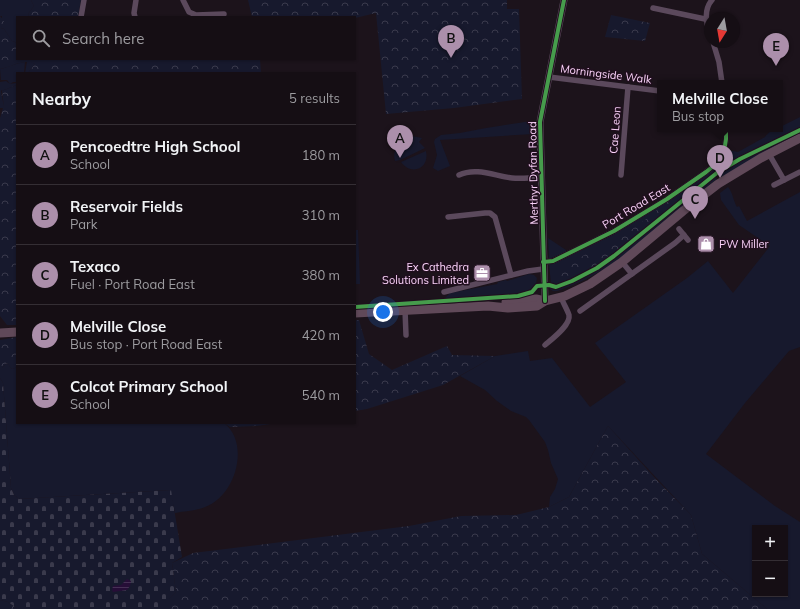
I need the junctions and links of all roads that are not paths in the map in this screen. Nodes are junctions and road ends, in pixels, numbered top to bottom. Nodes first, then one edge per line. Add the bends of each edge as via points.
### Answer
1 (84, 0) edge
2 (136, 0) edge
3 (183, 0) edge
4 (564, 0) edge
5 (712, 0) edge
6 (653, 8) dead end
7 (707, 12) edge
8 (224, 14) dead end
9 (81, 16) edge
10 (135, 16) edge
11 (704, 19) edge
12 (715, 48) edge
13 (549, 77) junction
14 (722, 80) edge
15 (628, 87) junction
16 (657, 91) edge
17 (726, 132) edge
18 (800, 138) edge
19 (769, 154) junction
20 (800, 172) edge
21 (459, 175) dead end
22 (621, 175) dead end
23 (541, 177) junction
24 (784, 180) junction
25 (774, 185) dead end
26 (448, 217) dead end
27 (679, 229) dead end
28 (684, 235) junction
29 (688, 240) dead end
30 (622, 262) junction
31 (543, 266) junction
32 (632, 274) junction
33 (511, 275) junction
34 (444, 292) dead end
35 (561, 297) junction
36 (545, 301) junction
37 (405, 310) junction
38 (580, 311) dead end
39 (356, 313) edge
40 (16, 332) edge
41 (0, 333) edge
42 (406, 335) dead end
43 (545, 345) dead end

1 - 9 street
2 - 10 street
3 - 8 street via 189,12 196,15
4 - 13 street, Merthyr Dyfan Road
5 - 7 street
6 - 11 street
12 - 14 street
13 - 15 street, Morningside Walk
13 - 23 street, Merthyr Dyfan Road via 540,122
15 - 16 street, Morningside Walk
15 - 22 street, Cae Leon
17 - 31 street, Port Road East via 726,147 712,167 666,199 604,236
18 - 19 main road
19 - 24 street
19 - 30 main road via 708,192
20 - 24 street
21 - 23 street via 478,172 513,178
23 - 31 street, Merthyr Dyfan Road
24 - 25 street
26 - 33 street via 485,213 495,217
27 - 28 street
28 - 29 street
28 - 32 street
30 - 32 street
30 - 35 main road via 590,284
31 - 33 street, Port Road East
31 - 36 street, Merthyr Dyfan Road
32 - 38 street
33 - 34 street, Port Road East
35 - 36 main road
35 - 43 street via 569,320
36 - 37 main road via 536,299 488,306
37 - 39 main road
37 - 42 street
40 - 41 main road

